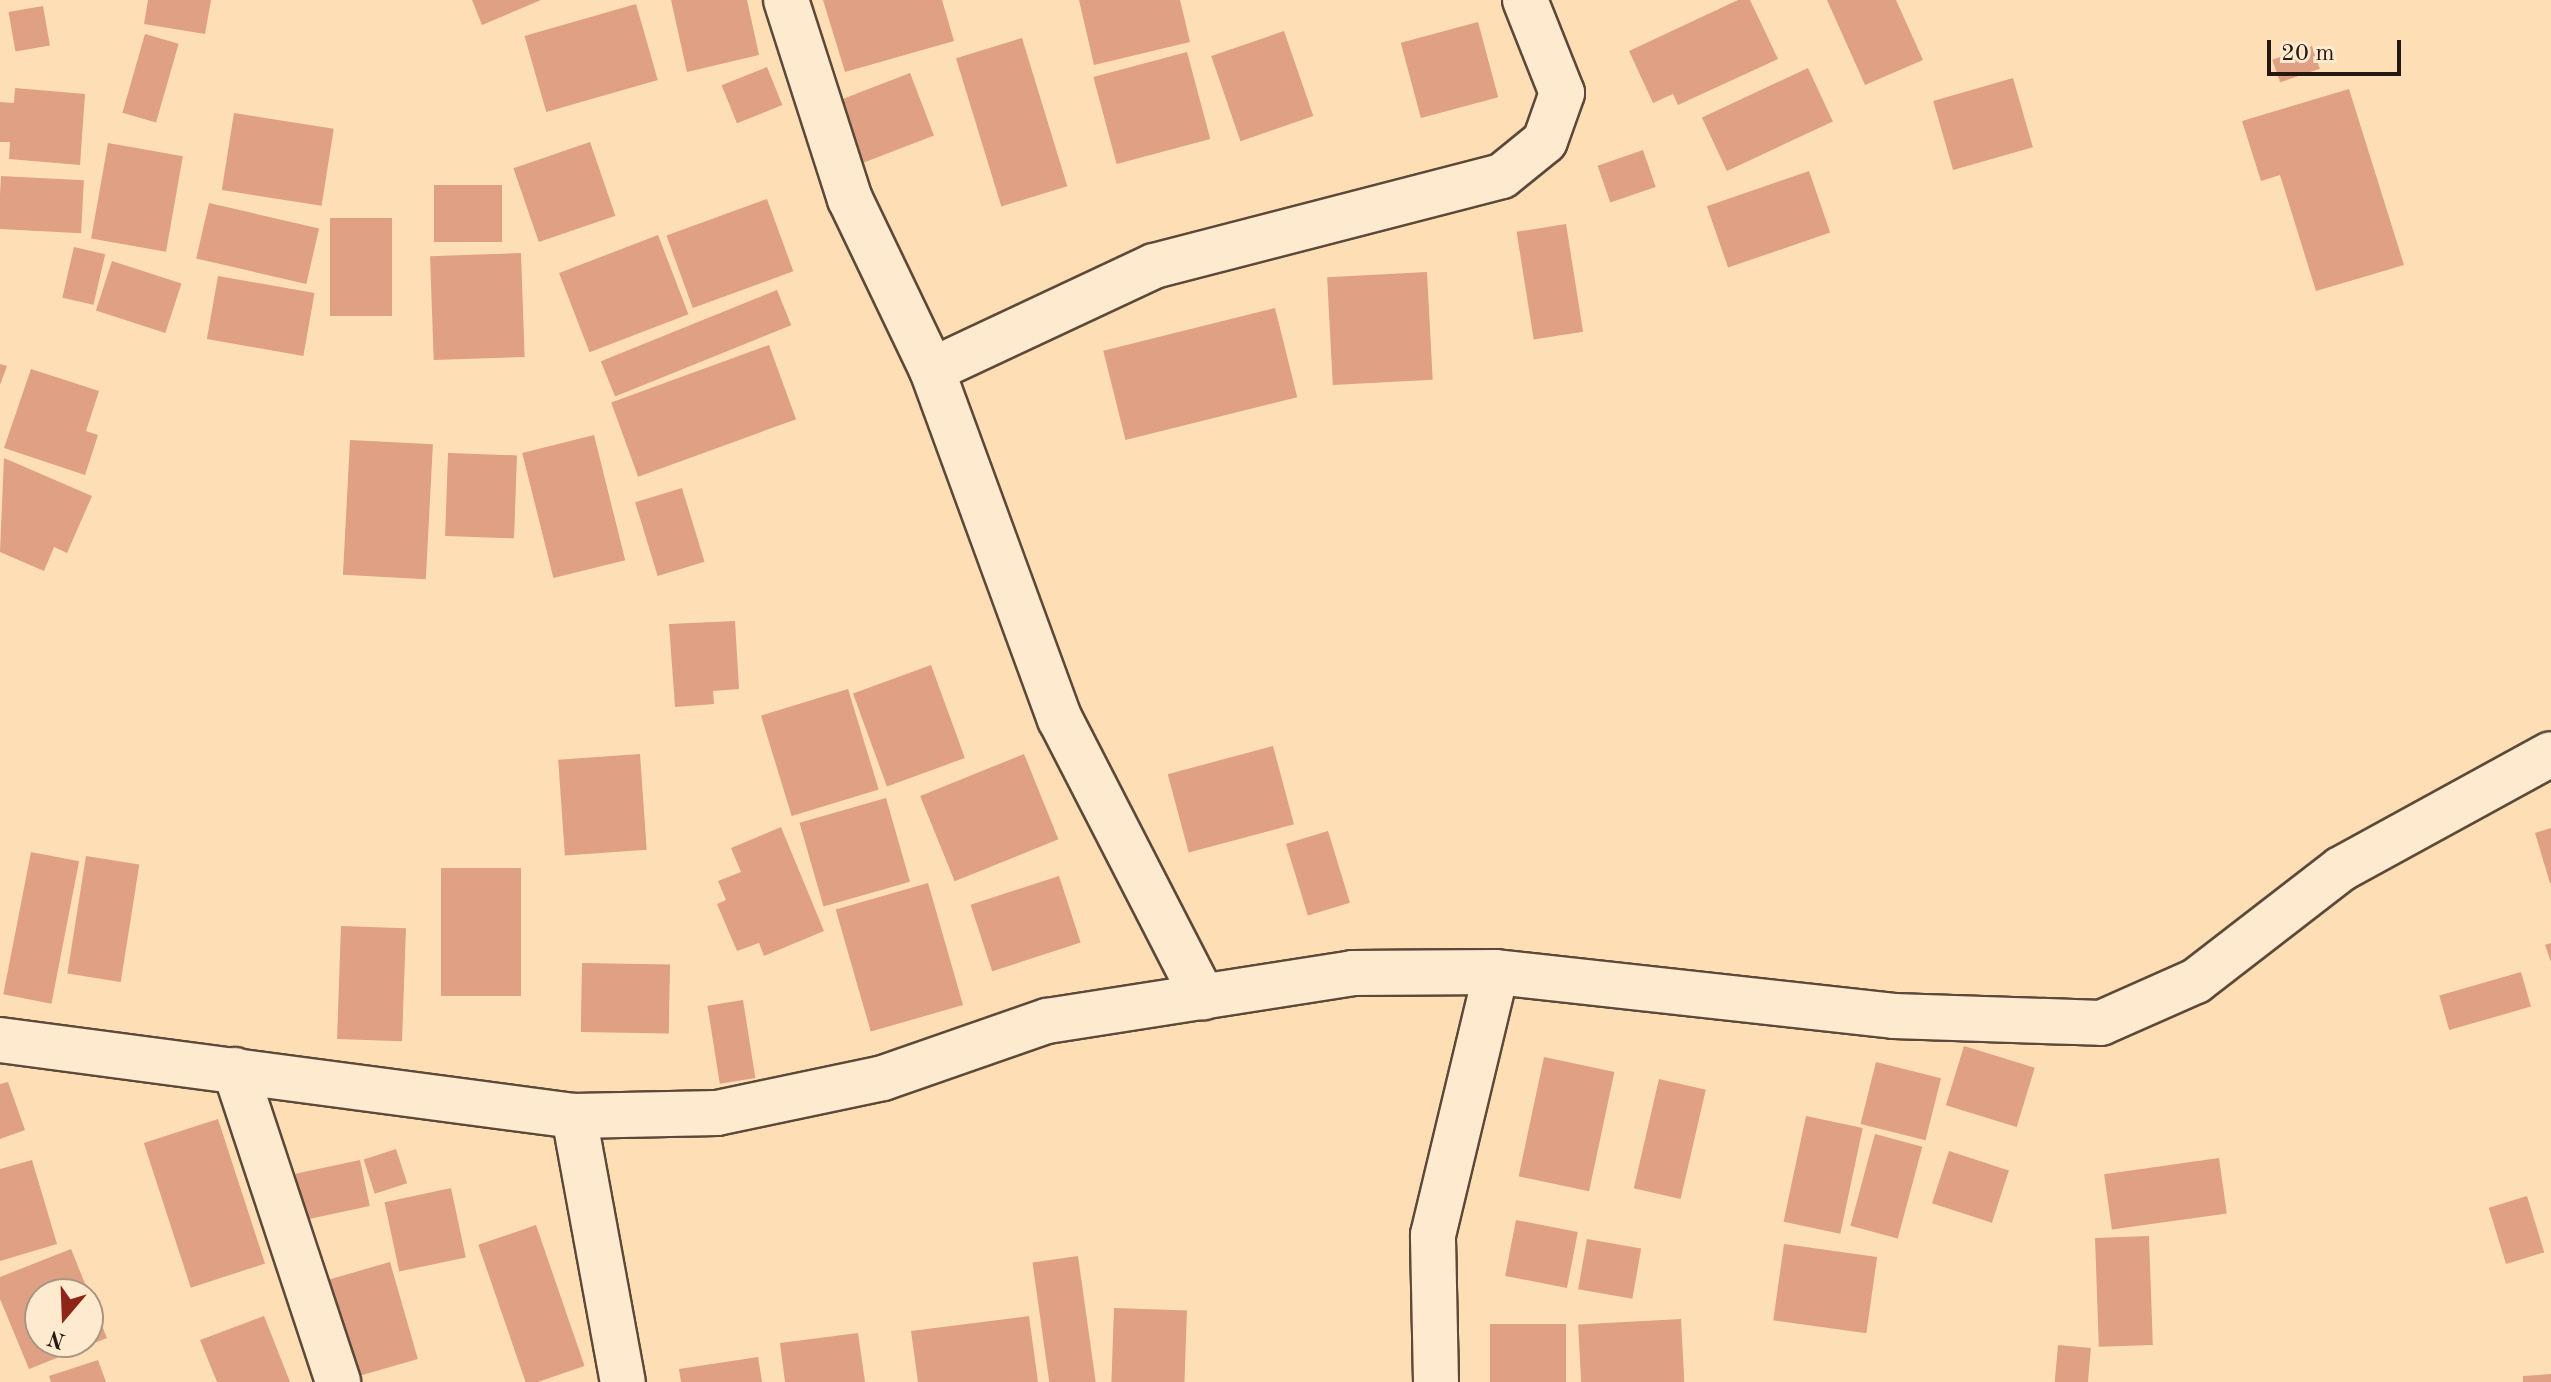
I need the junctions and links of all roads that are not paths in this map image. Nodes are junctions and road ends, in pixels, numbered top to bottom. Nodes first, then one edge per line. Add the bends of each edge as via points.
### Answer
1 (786, 0) edge
2 (1525, 0) edge
3 (932, 370) junction
4 (2551, 754) edge
5 (1496, 972) junction
6 (1203, 997) junction
7 (0, 1040) edge
8 (235, 1070) junction
9 (574, 1116) junction
10 (338, 1382) edge
11 (623, 1382) edge
12 (1436, 1382) edge

1 - 3 street via 850,199
2 - 3 street via 1562,93 1545,141 1502,176 1154,266
3 - 6 street via 1060,719
4 - 5 street via 2341,869 2196,981 2101,1023 1894,1016
5 - 6 street via 1352,973
5 - 12 street via 1433,1235
6 - 9 street via 1047,1021 883,1078 717,1113
7 - 8 street
8 - 9 street
8 - 10 street
9 - 11 street

